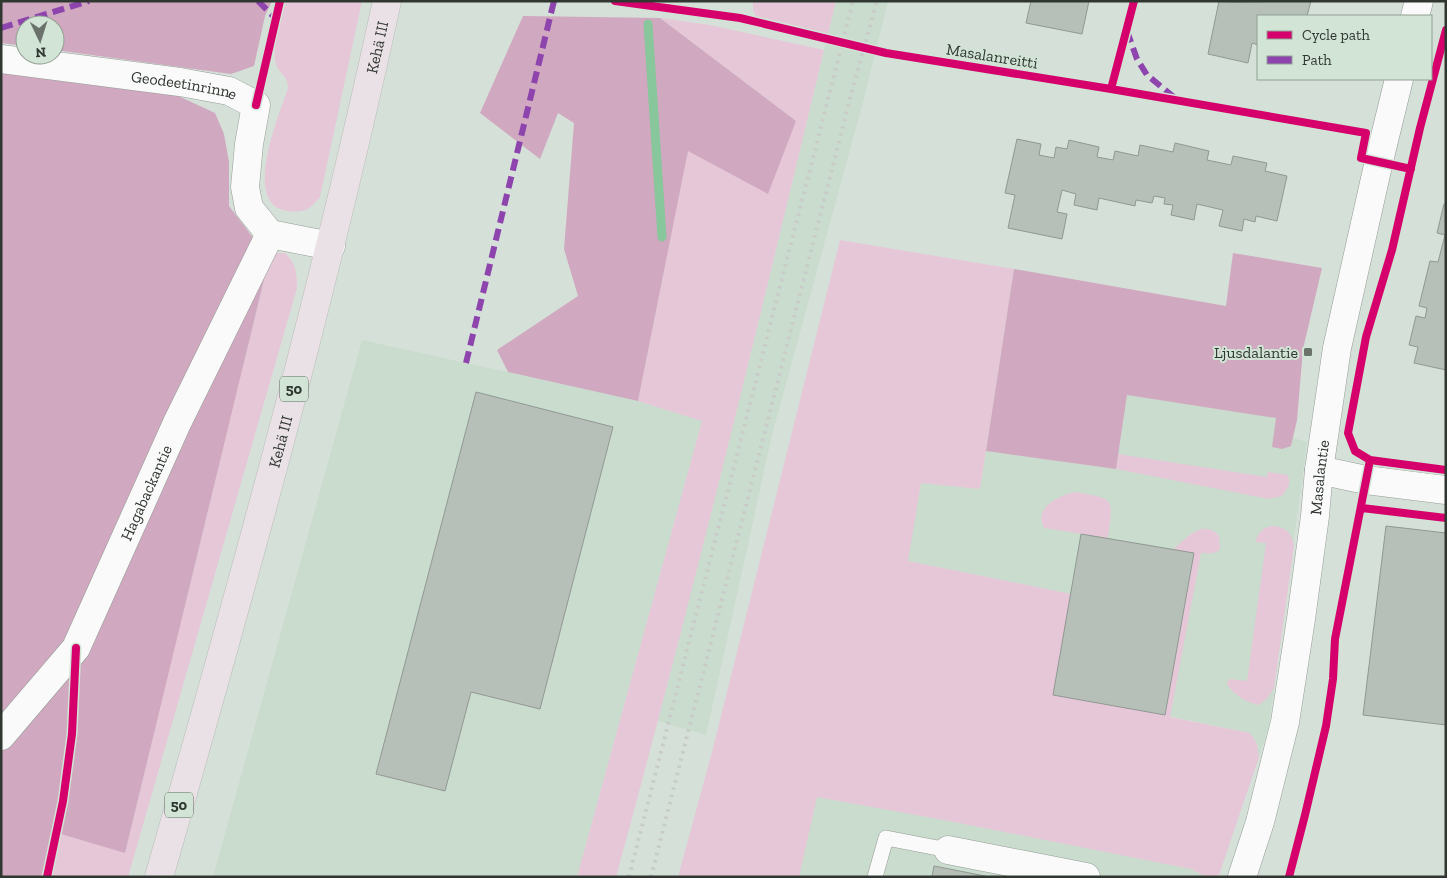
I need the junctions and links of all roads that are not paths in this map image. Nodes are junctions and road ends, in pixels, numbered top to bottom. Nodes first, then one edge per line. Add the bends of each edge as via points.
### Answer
1 (387, 1) edge
2 (1419, 1) edge
3 (1415, 15) edge
4 (1, 59) edge
5 (1399, 80) edge
6 (270, 234) junction
7 (331, 246) junction
8 (1319, 470) junction
9 (1446, 490) edge
10 (1, 736) edge
11 (948, 850) joint
12 (159, 877) edge
13 (875, 877) edge
14 (1086, 877) edge
15 (1242, 877) edge

1 - 7 highway, Kehä III / 50
2 - 3 street
4 - 6 street, Geodeetinrinne via 229,91 256,105 245,187 249,208
5 - 8 street, Masalantie via 1337,348
6 - 7 street
6 - 10 street, Hagabackantie via 177,423 76,648
7 - 12 highway, Kehä III / 50
8 - 9 street via 1366,480
8 - 15 street, Masalantie via 1285,722 1260,822
11 - 13 lane via 886,838
11 - 14 street

